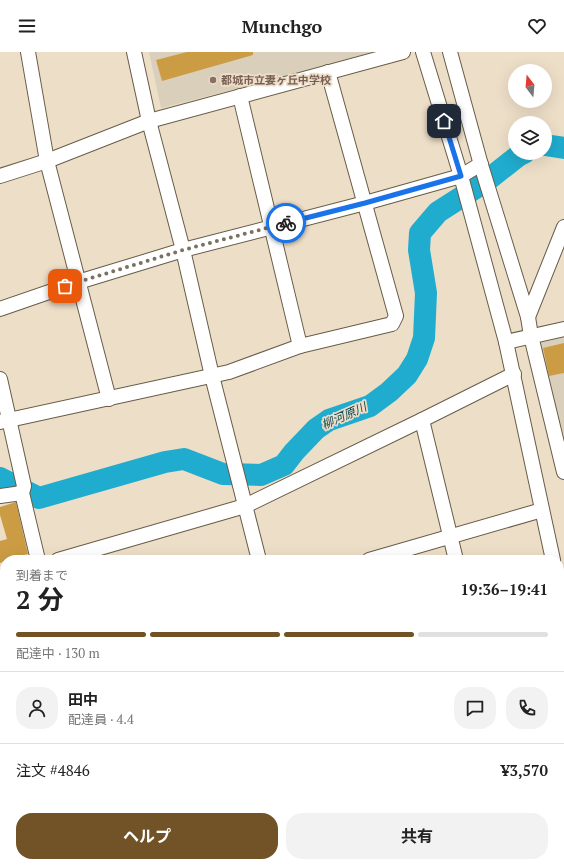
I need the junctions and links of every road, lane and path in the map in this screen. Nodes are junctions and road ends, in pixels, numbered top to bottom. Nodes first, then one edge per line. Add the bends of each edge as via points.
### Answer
1 (28, 52) edge
2 (134, 52) edge
3 (403, 52) edge
4 (423, 52) edge
5 (450, 52) edge
6 (328, 72) junction
7 (240, 96) junction
8 (149, 121) junction
9 (48, 161) junction
10 (481, 165) junction
11 (0, 176) edge
12 (461, 176) junction
13 (365, 203) junction
14 (270, 227) junction
15 (564, 227) edge
16 (183, 250) junction
17 (78, 282) junction
18 (0, 309) edge
19 (528, 317) junction
20 (564, 329) edge
21 (531, 336) junction
22 (506, 342) junction
23 (300, 346) junction
24 (514, 374) junction
25 (212, 376) junction
26 (0, 379) edge
27 (109, 399) junction
28 (422, 420) junction
29 (5, 421) edge
30 (564, 472) edge
31 (23, 489) junction
32 (0, 496) edge
33 (245, 506) junction
34 (542, 510) junction
35 (450, 536) junction
36 (37, 555) edge
37 (75, 555) edge
38 (258, 555) edge
39 (385, 555) edge
40 (455, 555) edge
41 (552, 555) edge

1 - 9 street
2 - 8 street
3 - 6 street
4 - 12 street
5 - 10 street
6 - 7 street
6 - 13 street
7 - 8 street
7 - 14 street
8 - 9 street
8 - 16 street
9 - 11 street
9 - 17 street
10 - 12 street
10 - 19 street
12 - 13 street
12 - 22 street
13 - 14 street
13 - 23 street via 396,316 392,324
14 - 16 street
14 - 23 street
15 - 19 street
16 - 17 street
16 - 25 street
17 - 18 street
17 - 27 street
19 - 21 street
20 - 21 street
21 - 22 street
21 - 30 street
22 - 24 street
23 - 25 street
24 - 28 street
24 - 34 street
25 - 27 street
25 - 33 street
26 - 29 street
27 - 29 street
28 - 33 street
28 - 35 street
29 - 31 street
31 - 32 street
31 - 36 street
33 - 37 street
33 - 38 street
34 - 35 street
34 - 41 street
35 - 39 street
35 - 40 street

